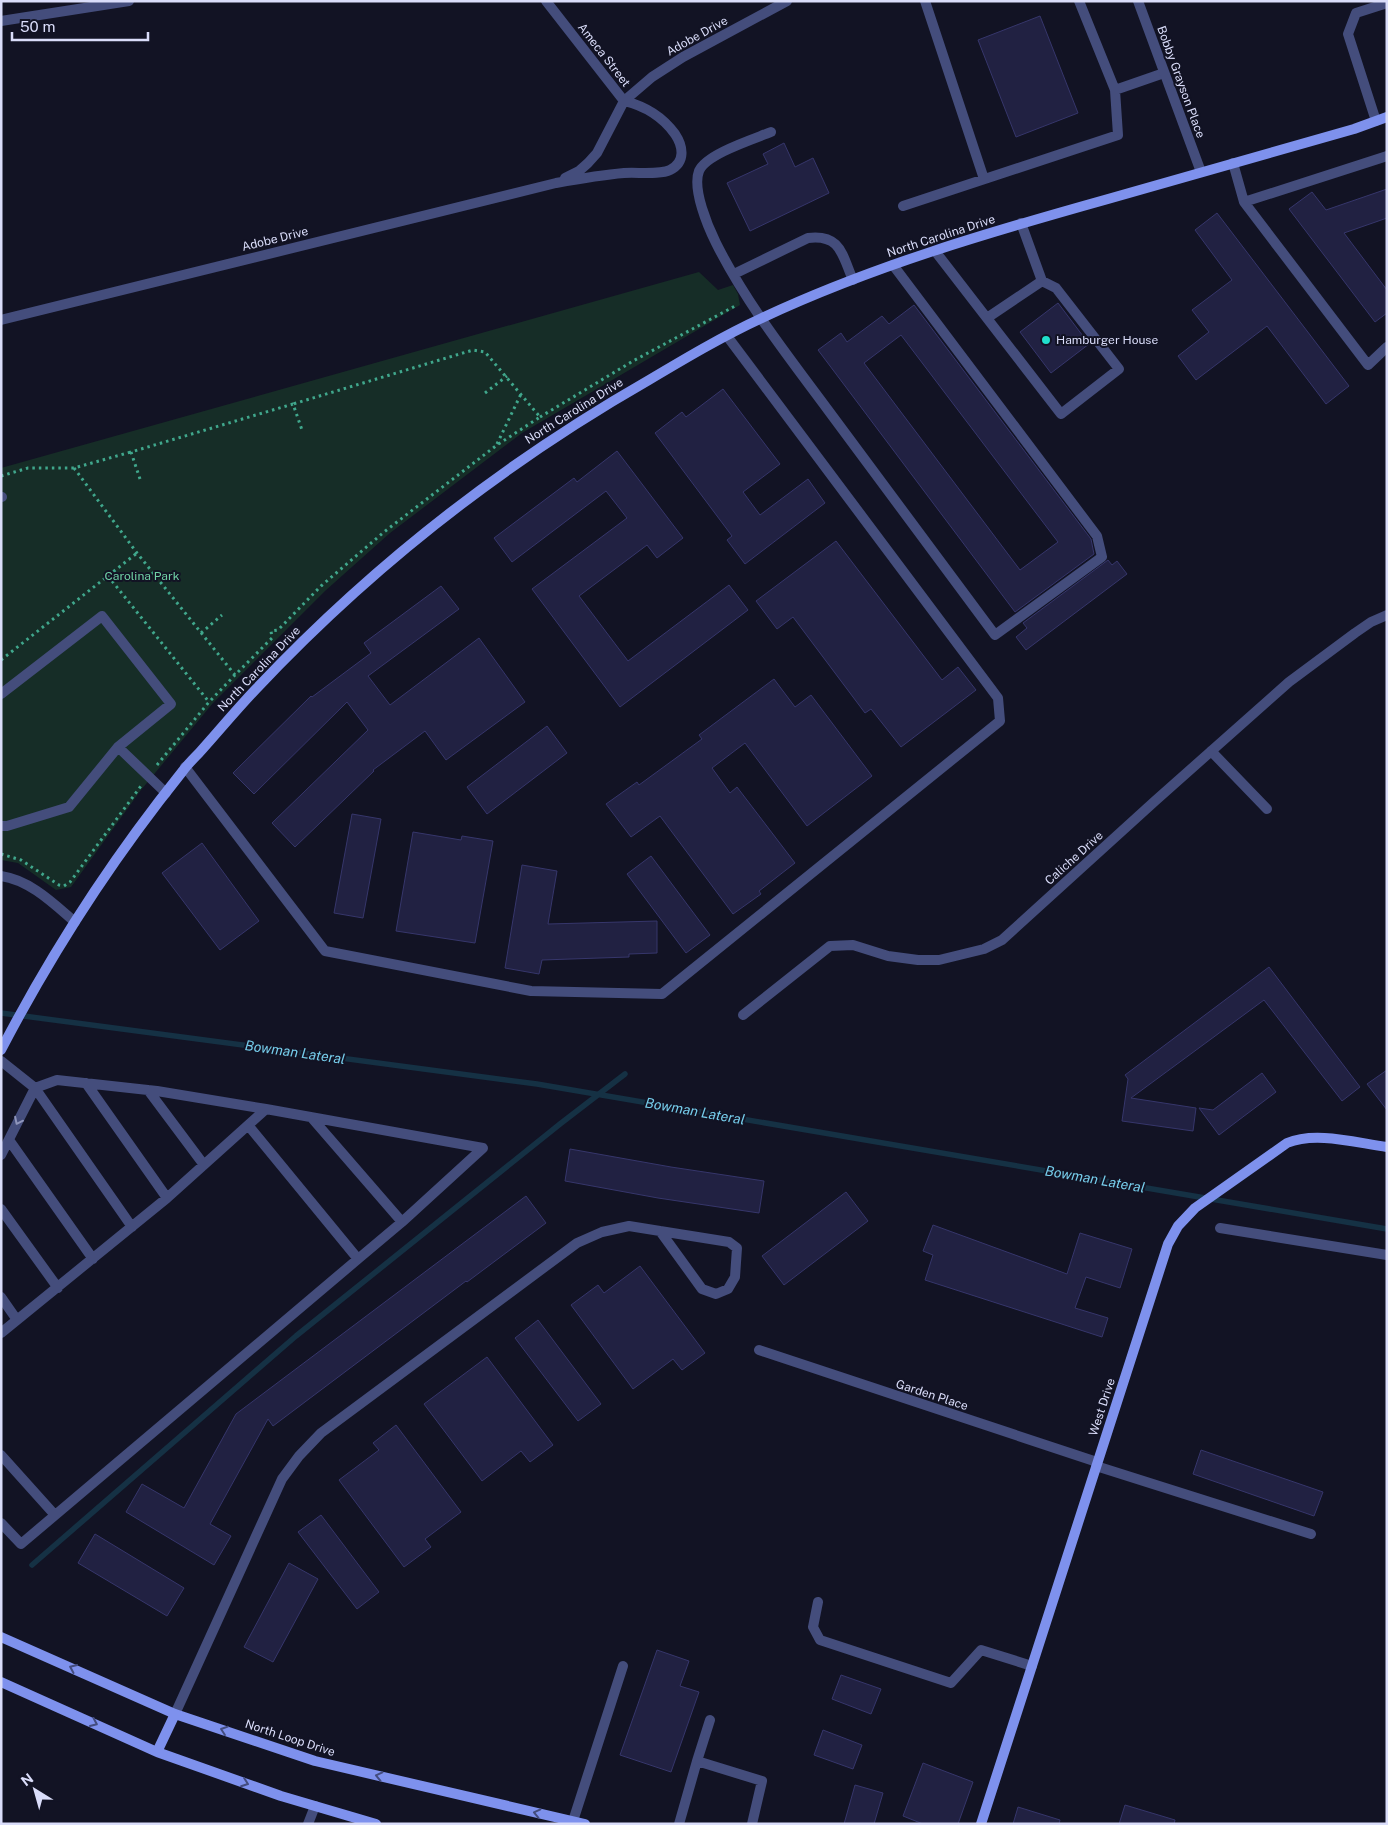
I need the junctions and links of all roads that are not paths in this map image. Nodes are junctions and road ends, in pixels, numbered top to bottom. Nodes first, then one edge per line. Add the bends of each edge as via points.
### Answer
1 (129, 1) edge
2 (546, 1) edge
3 (787, 1) edge
4 (925, 1) edge
5 (1079, 1) edge
6 (1138, 1) edge
7 (1387, 3) edge
8 (1, 21) edge
9 (1164, 73) junction
10 (1115, 90) junction
11 (624, 101) junction
12 (1387, 117) edge
13 (1376, 121) junction
14 (771, 132) dead end
15 (1387, 156) edge
16 (1233, 163) junction
17 (1201, 172) junction
18 (984, 179) junction
19 (556, 183) junction
20 (1244, 202) junction
21 (903, 206) dead end
22 (1021, 223) junction
23 (935, 250) junction
24 (893, 265) junction
25 (734, 274) junction
26 (853, 280) junction
27 (1042, 281) junction
28 (761, 318) junction
29 (987, 318) junction
30 (1, 320) edge
31 (728, 336) junction
32 (1387, 348) edge
33 (1387, 615) edge
34 (1, 694) edge
35 (118, 747) junction
36 (1211, 751) junction
37 (185, 768) junction
38 (166, 793) junction
39 (1266, 809) dead end
40 (1, 826) edge
41 (1, 876) edge
42 (75, 922) junction
43 (743, 1015) dead end
44 (1, 1050) edge
45 (1, 1061) edge
46 (86, 1083) junction
47 (35, 1088) junction
48 (148, 1090) junction
49 (266, 1109) junction
50 (311, 1117) junction
51 (248, 1125) junction
52 (9, 1140) junction
53 (1387, 1147) edge
54 (1, 1155) edge
55 (204, 1165) junction
56 (167, 1198) junction
57 (1, 1209) edge
58 (402, 1222) junction
59 (132, 1227) junction
60 (1220, 1228) dead end
61 (660, 1231) junction
62 (1387, 1254) edge
63 (93, 1259) junction
64 (358, 1260) junction
65 (58, 1288) junction
66 (1, 1297) edge
67 (17, 1320) junction
68 (1, 1333) edge
69 (759, 1350) dead end
70 (1, 1455) edge
71 (1097, 1464) junction
72 (54, 1514) junction
73 (1, 1523) edge
74 (1311, 1534) dead end
75 (818, 1602) dead end
76 (1, 1637) edge
77 (623, 1666) dead end
78 (1032, 1666) junction
79 (1, 1682) edge
80 (175, 1714) junction
81 (710, 1720) dead end
82 (157, 1752) junction
83 (697, 1761) junction
84 (315, 1806) junction
85 (573, 1821) junction
86 (308, 1824) edge
87 (376, 1824) edge
88 (585, 1824) edge
89 (679, 1824) edge
90 (752, 1824) edge
91 (981, 1824) edge

1 - 8 street
2 - 11 street, Ameca Street
3 - 11 street, Adobe Drive via 683,57
4 - 18 street
5 - 10 street
6 - 9 street, Bobby Grayson Place
7 - 13 street via 1356,13 1348,34
9 - 10 street
9 - 17 street, Bobby Grayson Place
10 - 18 street via 1118,135
11 - 19 street, Adobe Drive via 588,163
11 - 19 street, Adobe Drive via 654,112 668,125 682,146 678,164 665,172 623,173
12 - 13 main road, North Carolina Drive
13 - 16 main road, North Carolina Drive
14 - 25 street via 706,162 697,180 697,192 716,243
15 - 20 street
16 - 17 main road, North Carolina Drive
16 - 20 street
17 - 22 main road, North Carolina Drive
18 - 21 street
19 - 30 street, Adobe Drive
20 - 32 street via 1368,365
22 - 23 main road, North Carolina Drive
22 - 27 street
23 - 24 main road, North Carolina Drive
23 - 29 street
24 - 26 main road, North Carolina Drive
24 - 28 street via 1098,536 1102,557 995,635
25 - 26 street via 808,238 822,236 836,244
25 - 28 street
26 - 28 main road, North Carolina Drive
27 - 29 street
27 - 29 street via 1056,288 1119,369 1061,414
28 - 31 main road, North Carolina Drive
31 - 37 main road, North Carolina Drive via 601,408 539,448 391,559 290,653
31 - 37 street via 998,698 1000,720 662,994 531,991 325,951
33 - 36 street, Caliche Drive via 1371,622 1289,682
34 - 35 street via 102,616 171,704
35 - 38 street
35 - 40 street via 69,807
36 - 39 street
36 - 43 street, Caliche Drive via 1002,940 984,950 939,960 888,956 853,944 830,946
37 - 38 main road, North Carolina Drive
38 - 42 main road, North Carolina Drive
41 - 42 street via 26,884
42 - 44 main road, North Carolina Drive
45 - 47 street
46 - 47 street via 56,1080
46 - 48 street
46 - 56 street
47 -> 52 street
47 - 59 street
48 - 49 street
48 - 55 street
49 - 50 street
49 - 51 street
50 - 58 street
50 - 58 street via 483,1148
51 - 55 street
51 - 64 street
52 - 54 street
52 - 63 street
53 - 71 main road, West Drive via 1312,1137 1297,1139 1195,1208 1178,1226 1168,1244
55 - 56 street
56 - 59 street
57 - 65 street
58 - 64 street
59 - 63 street
60 - 62 street
61 - 61 street via 729,1242 737,1248 734,1277 728,1288 716,1294 702,1289
61 - 80 street via 629,1226 602,1232 577,1243 321,1434 282,1479
63 - 65 street
64 - 72 street
65 - 67 street
66 - 67 street
67 - 68 street
69 - 71 street, Garden Place
70 - 72 street
71 - 74 street, Garden Place
71 - 78 main road, West Drive
72 - 73 street via 21,1544
75 - 78 street via 813,1627 820,1640 951,1683 981,1650
80 -> 76 main road, North Loop Drive
77 - 85 street
78 - 91 main road, West Drive
79 -> 82 main road
80 - 82 main road
85 -> 80 main road, North Loop Drive via 315,1761
81 - 83 street
82 -> 84 main road
83 - 89 street
83 - 90 street via 762,1782
84 - 86 street
84 - 87 main road
85 - 88 main road, North Loop Drive

